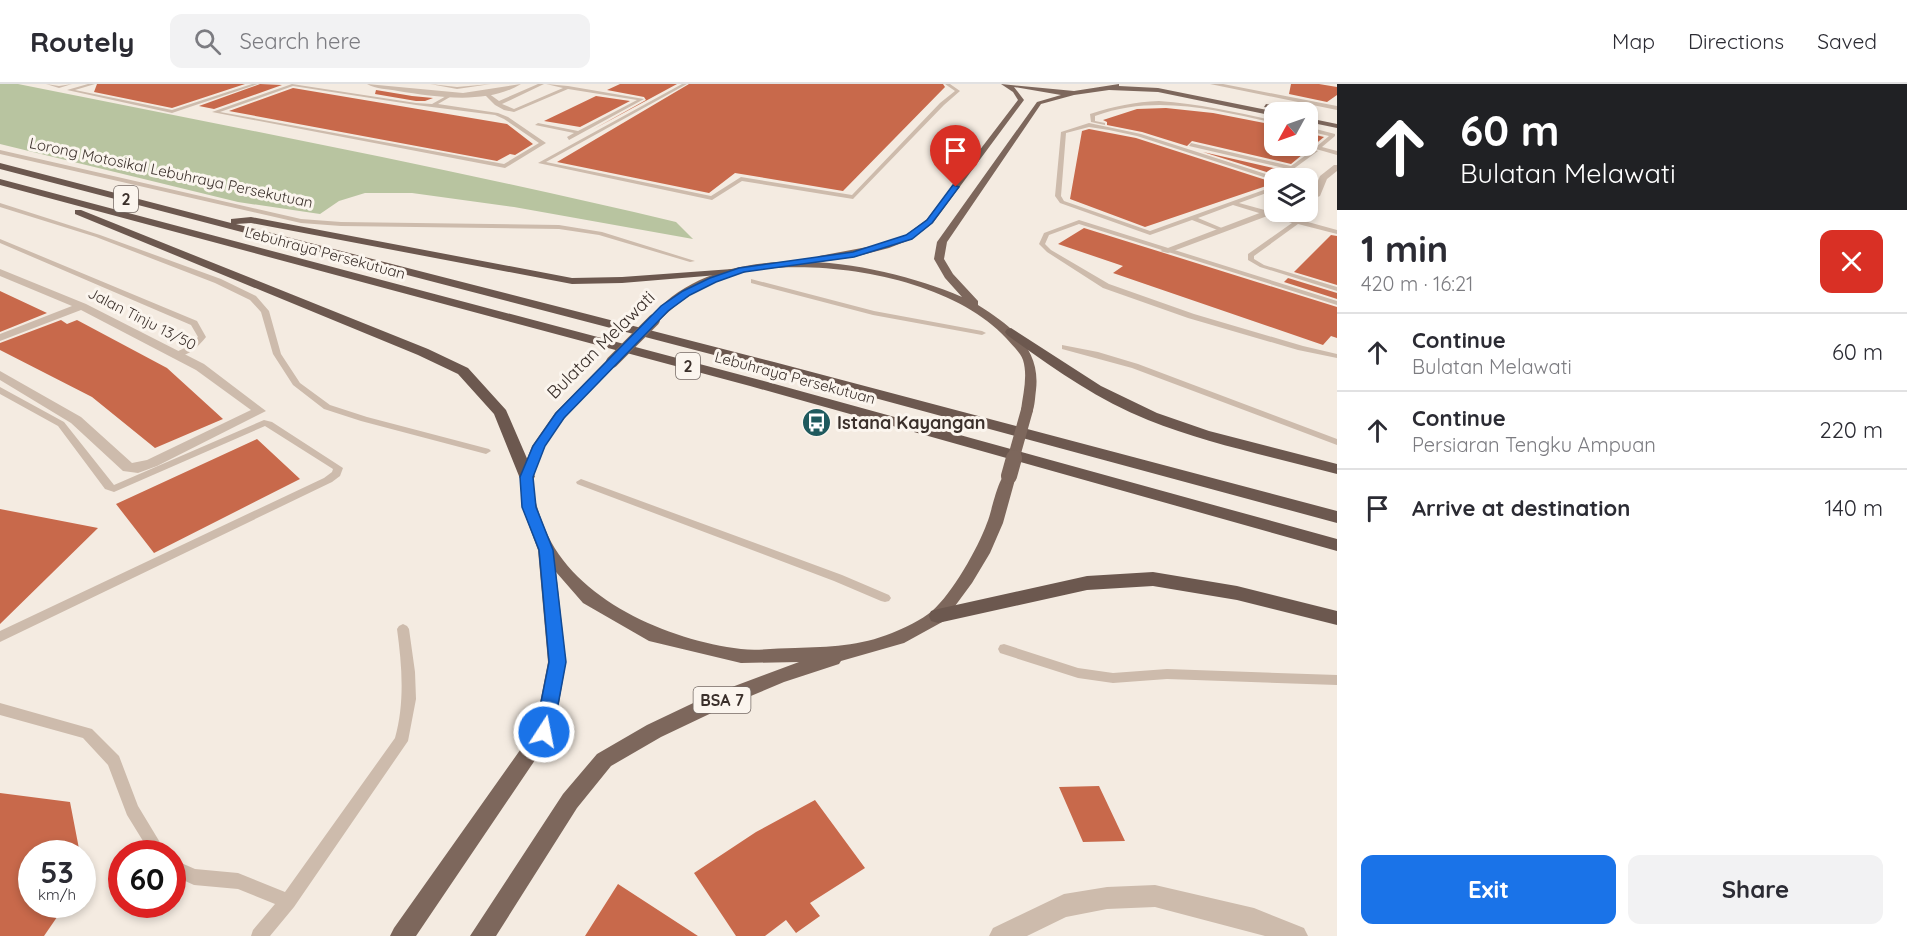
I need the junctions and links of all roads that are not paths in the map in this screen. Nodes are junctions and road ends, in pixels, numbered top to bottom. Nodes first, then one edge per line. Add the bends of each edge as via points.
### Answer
1 (48, 84) edge
2 (70, 84) edge
3 (93, 84) edge
4 (256, 84) edge
5 (308, 84) edge
6 (370, 84) edge
7 (432, 84) edge
8 (489, 84) edge
9 (518, 84) edge
10 (542, 84) edge
11 (548, 84) edge
12 (583, 84) edge
13 (685, 84) edge
14 (947, 84) edge
15 (1006, 84) edge
16 (1118, 84) edge
17 (1166, 84) edge
18 (1213, 84) edge
19 (594, 86) dead end
20 (301, 87) junction
21 (568, 87) junction
22 (1108, 88) junction
23 (1077, 92) junction
24 (486, 94) junction
25 (448, 96) junction
26 (497, 104) junction
27 (433, 105) junction
28 (1264, 105) edge
29 (1337, 110) edge
30 (514, 111) junction
31 (1264, 112) edge
32 (496, 114) junction
33 (1318, 116) edge
34 (1333, 119) edge
35 (1264, 120) edge
36 (1318, 122) edge
37 (538, 125) dead end
38 (1337, 126) edge
39 (1318, 131) edge
40 (579, 133) junction
41 (569, 138) dead end
42 (1318, 148) edge
43 (1318, 148) edge
44 (0, 152) edge
45 (1337, 153) edge
46 (1308, 156) edge
47 (0, 166) edge
48 (1337, 166) edge
49 (1264, 175) edge
50 (0, 182) edge
51 (1320, 188) joint
52 (36, 192) junction
53 (1264, 192) edge
54 (1318, 192) edge
55 (1233, 203) junction
56 (0, 205) edge
57 (1264, 210) edge
58 (1264, 215) edge
59 (280, 217) junction
60 (1192, 218) junction
61 (210, 221) junction
62 (1297, 222) joint
63 (306, 230) junction
64 (1222, 230) junction
65 (1337, 232) edge
66 (0, 241) edge
67 (1165, 251) junction
68 (692, 261) dead end
69 (783, 264) junction
70 (182, 268) junction
71 (221, 269) junction
72 (742, 270) junction
73 (0, 272) edge
74 (754, 281) dead end
75 (1337, 289) edge
76 (1337, 303) edge
77 (82, 306) junction
78 (978, 308) junction
79 (1011, 332) junction
80 (982, 333) dead end
81 (0, 338) edge
82 (1065, 347) dead end
83 (177, 355) junction
84 (1337, 356) edge
85 (0, 375) edge
86 (0, 390) edge
87 (1337, 442) edge
88 (486, 451) dead end
89 (1337, 469) edge
90 (527, 477) junction
91 (581, 482) dead end
92 (1337, 517) edge
93 (1337, 545) edge
94 (546, 550) junction
95 (885, 598) dead end
96 (938, 616) junction
97 (1337, 618) edge
98 (403, 629) dead end
99 (0, 637) edge
100 (1004, 649) dead end
101 (847, 654) junction
102 (1337, 680) edge
103 (0, 709) edge
104 (151, 840) edge
105 (186, 873) edge
106 (288, 902) junction
107 (260, 936) edge
108 (402, 936) edge
109 (482, 936) edge
110 (1001, 936) edge
111 (1296, 936) edge

1 - 2 lane
3 - 4 lane via 69,90 172,112
5 - 20 lane
6 - 25 street
7 - 8 lane via 457,88
9 - 24 street
10 - 26 lane
11 - 21 lane
12 - 19 lane
13 - 14 lane via 541,163 712,198 741,179 854,197 958,91
15 - 23 main road
15 - 69 main road via 1021,100 930,221 909,237 886,246
16 - 22 main road
17 - 28 main road
18 - 29 street
20 - 27 lane
20 - 32 lane via 293,86 214,112 506,166 543,143
21 - 30 lane
21 - 40 lane via 642,99
22 - 23 main road
22 - 31 main road via 1158,90
23 - 78 main road via 1039,103 942,242 939,259
24 - 25 street
24 - 26 lane
25 - 27 lane
26 - 30 lane
27 - 32 lane
29 - 34 street
30 - 32 lane
33 - 34 main road
35 - 46 lane via 1200,106 1160,104 1117,107 1092,115 1093,122 1284,167 1292,168
36 - 38 main road
37 - 40 lane
39 - 43 lane via 1333,135
40 - 41 lane
42 - 45 lane
44 - 59 lane, Lorong Motosikal Lebuhraya Persekutuan
47 - 61 highway, Lebuhraya Persekutuan / 2
48 - 51 street via 1323,178
49 - 60 lane via 1109,128 1089,125 1064,132 1058,196 1062,202 1149,233
50 - 52 highway, Lebuhraya Persekutuan / 2
51 - 54 street
52 - 71 highway
52 - 93 highway, Lebuhraya Persekutuan / 2 via 755,383
53 - 55 lane
55 - 57 lane
55 - 60 lane
56 - 70 lane
58 - 64 street
59 - 63 lane
59 - 68 lane, Lorong Motosikal Lebuhraya Persekutuan via 341,224 559,227 600,233
60 - 64 lane
61 - 63 highway via 252,220
61 - 92 highway, Lebuhraya Persekutuan / 2
62 - 65 lane
62 - 75 lane via 1250,255 1251,260
63 - 72 highway via 572,281
64 - 67 street
66 - 83 lane via 194,323 202,337 192,348
67 - 76 lane
67 - 84 lane via 1079,222 1046,234 1042,244 1106,286 1191,316
69 - 72 main road, Bulatan Melawati
69 - 78 main road, Bulatan Melawati via 883,274 921,284
70 - 71 lane
70 - 88 lane via 253,298 265,311 277,354 297,385 327,407
71 - 90 highway via 463,371 501,413
72 - 90 main road, Bulatan Melawati, bridge via 713,280 664,309 560,416 539,446
73 - 77 street, Jalan Tinju 13/50
74 - 80 lane via 873,313
77 - 81 street
77 - 83 street, Jalan Tinju 13/50
78 - 79 main road, Bulatan Melawati
79 - 89 highway via 1076,377 1128,406 1183,428
79 - 96 main road, Bulatan Melawati, bridge via 1029,360 1027,410 995,522 982,553
82 - 87 lane via 1135,366
83 - 85 street, Jalan Tinju 13/50 via 201,367 260,411 138,468 128,468 76,420
86 - 99 lane via 61,424 114,489 264,423 338,468 328,480
90 - 94 main road, Bulatan Melawati via 529,507
91 - 95 lane
94 - 101 main road, Bulatan Melawati via 589,598 655,636 741,656
94 - 108 main road via 557,662 544,732
96 - 97 highway via 1087,583 1153,579 1237,592
96 - 101 main road, Bulatan Melawati via 898,638
98 - 106 lane via 409,672 409,716 401,741
100 - 102 lane via 1078,673 1113,678 1167,674
101 - 109 main road, BSA 7 via 716,702 604,760 570,801
103 - 104 lane via 87,733 114,761 132,810
105 - 106 lane via 238,881
106 - 107 lane
110 - 111 street via 1064,906 1107,898 1155,896 1254,920

